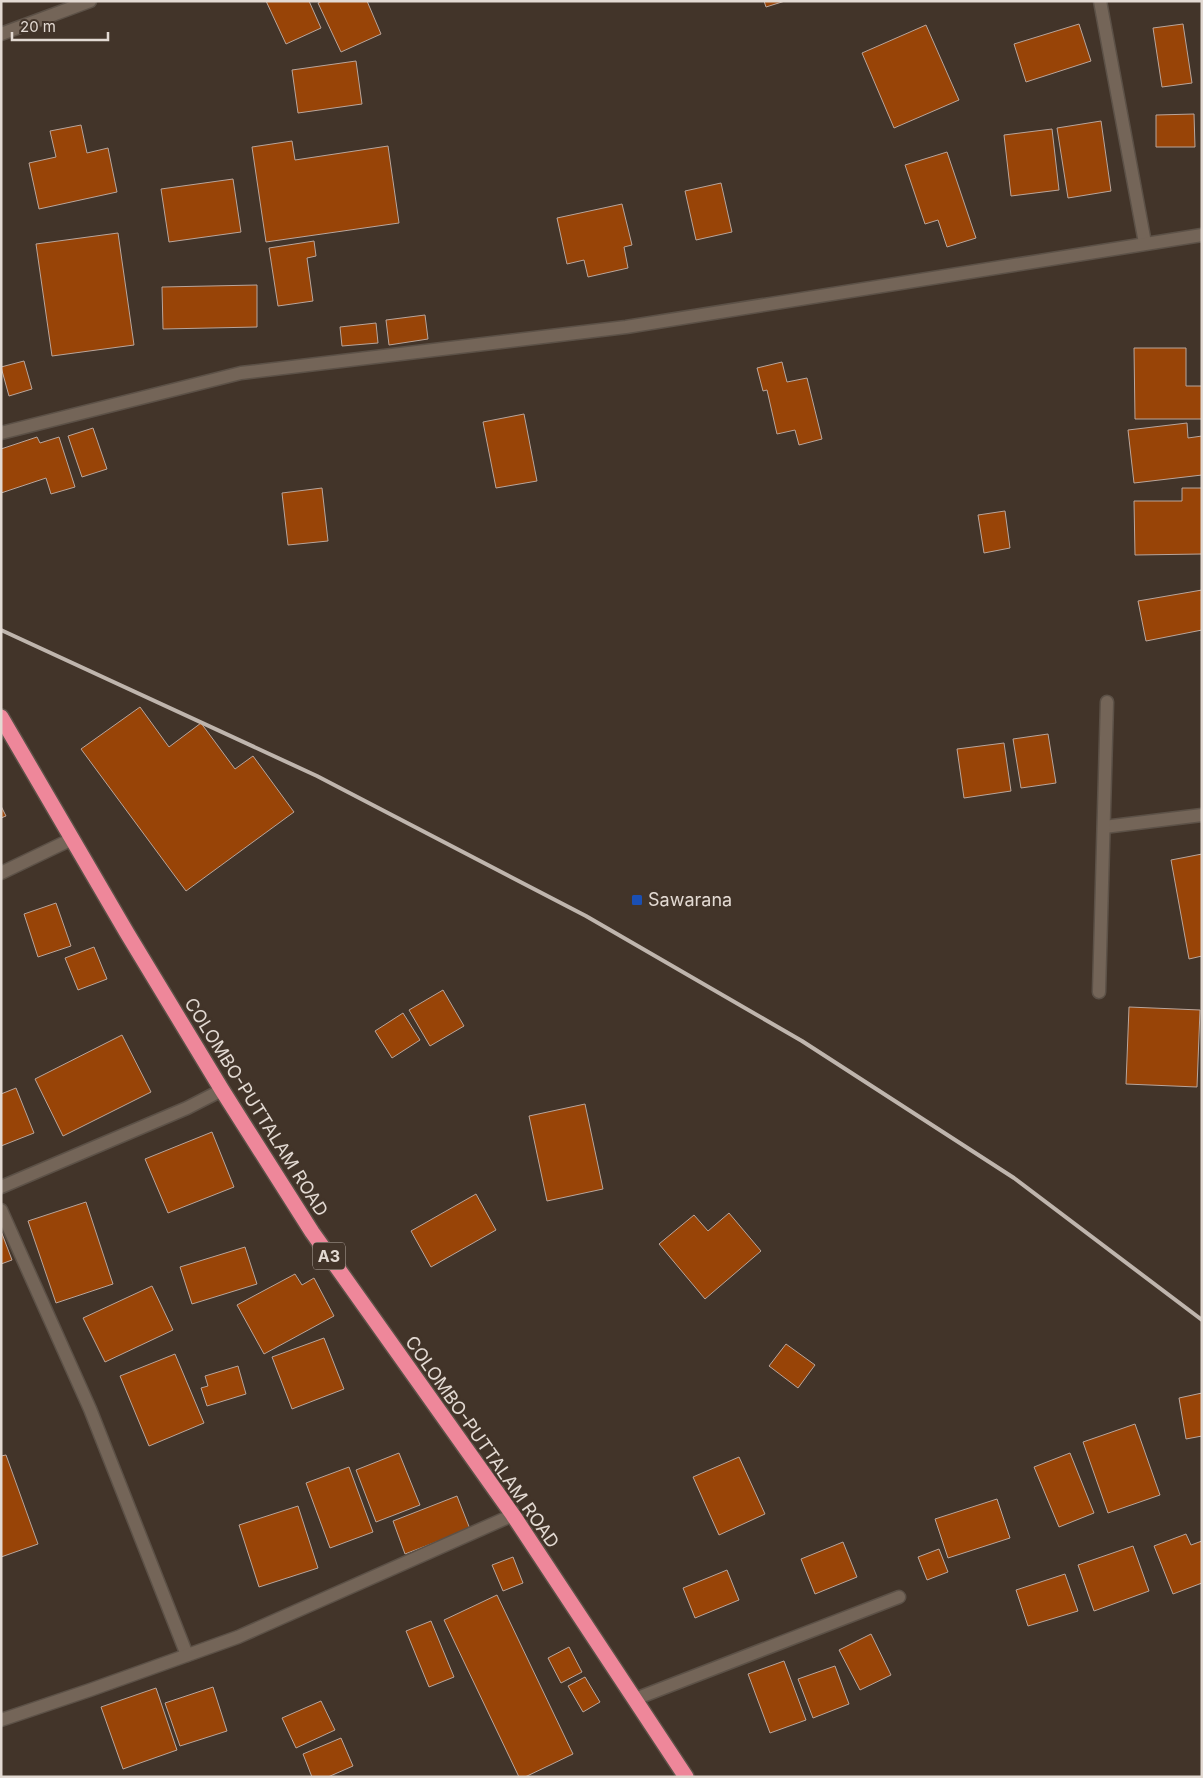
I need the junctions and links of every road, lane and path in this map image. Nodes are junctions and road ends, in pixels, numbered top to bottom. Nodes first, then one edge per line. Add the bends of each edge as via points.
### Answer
1 (90, 1) edge
2 (1100, 1) edge
3 (1, 34) edge
4 (1202, 235) edge
5 (1145, 243) junction
6 (1, 434) edge
7 (1107, 702) dead end
8 (1, 717) edge
9 (1202, 815) edge
10 (1104, 828) junction
11 (72, 839) junction
12 (1, 873) edge
13 (1099, 992) dead end
14 (222, 1090) junction
15 (1, 1186) edge
16 (1, 1210) edge
17 (513, 1515) junction
18 (899, 1597) dead end
19 (187, 1655) junction
20 (635, 1699) junction
21 (1, 1720) edge
22 (686, 1777) edge

1 - 3 street
2 - 5 street
4 - 5 street
5 - 6 street via 626,327 241,373
7 - 10 street
8 - 11 highway, COLOMBO-PUTTALAM ROAD / A3
9 - 10 street
10 - 13 street
11 - 12 street
11 - 14 highway, COLOMBO-PUTTALAM ROAD / A3
14 - 15 street via 187,1108
14 - 17 highway, COLOMBO-PUTTALAM ROAD / A3 via 312,1232
16 - 19 street via 90,1410
17 - 19 street via 238,1636
17 - 20 highway, COLOMBO-PUTTALAM ROAD / A3
18 - 20 street
19 - 21 street
20 - 22 highway, COLOMBO-PUTTALAM ROAD / A3

